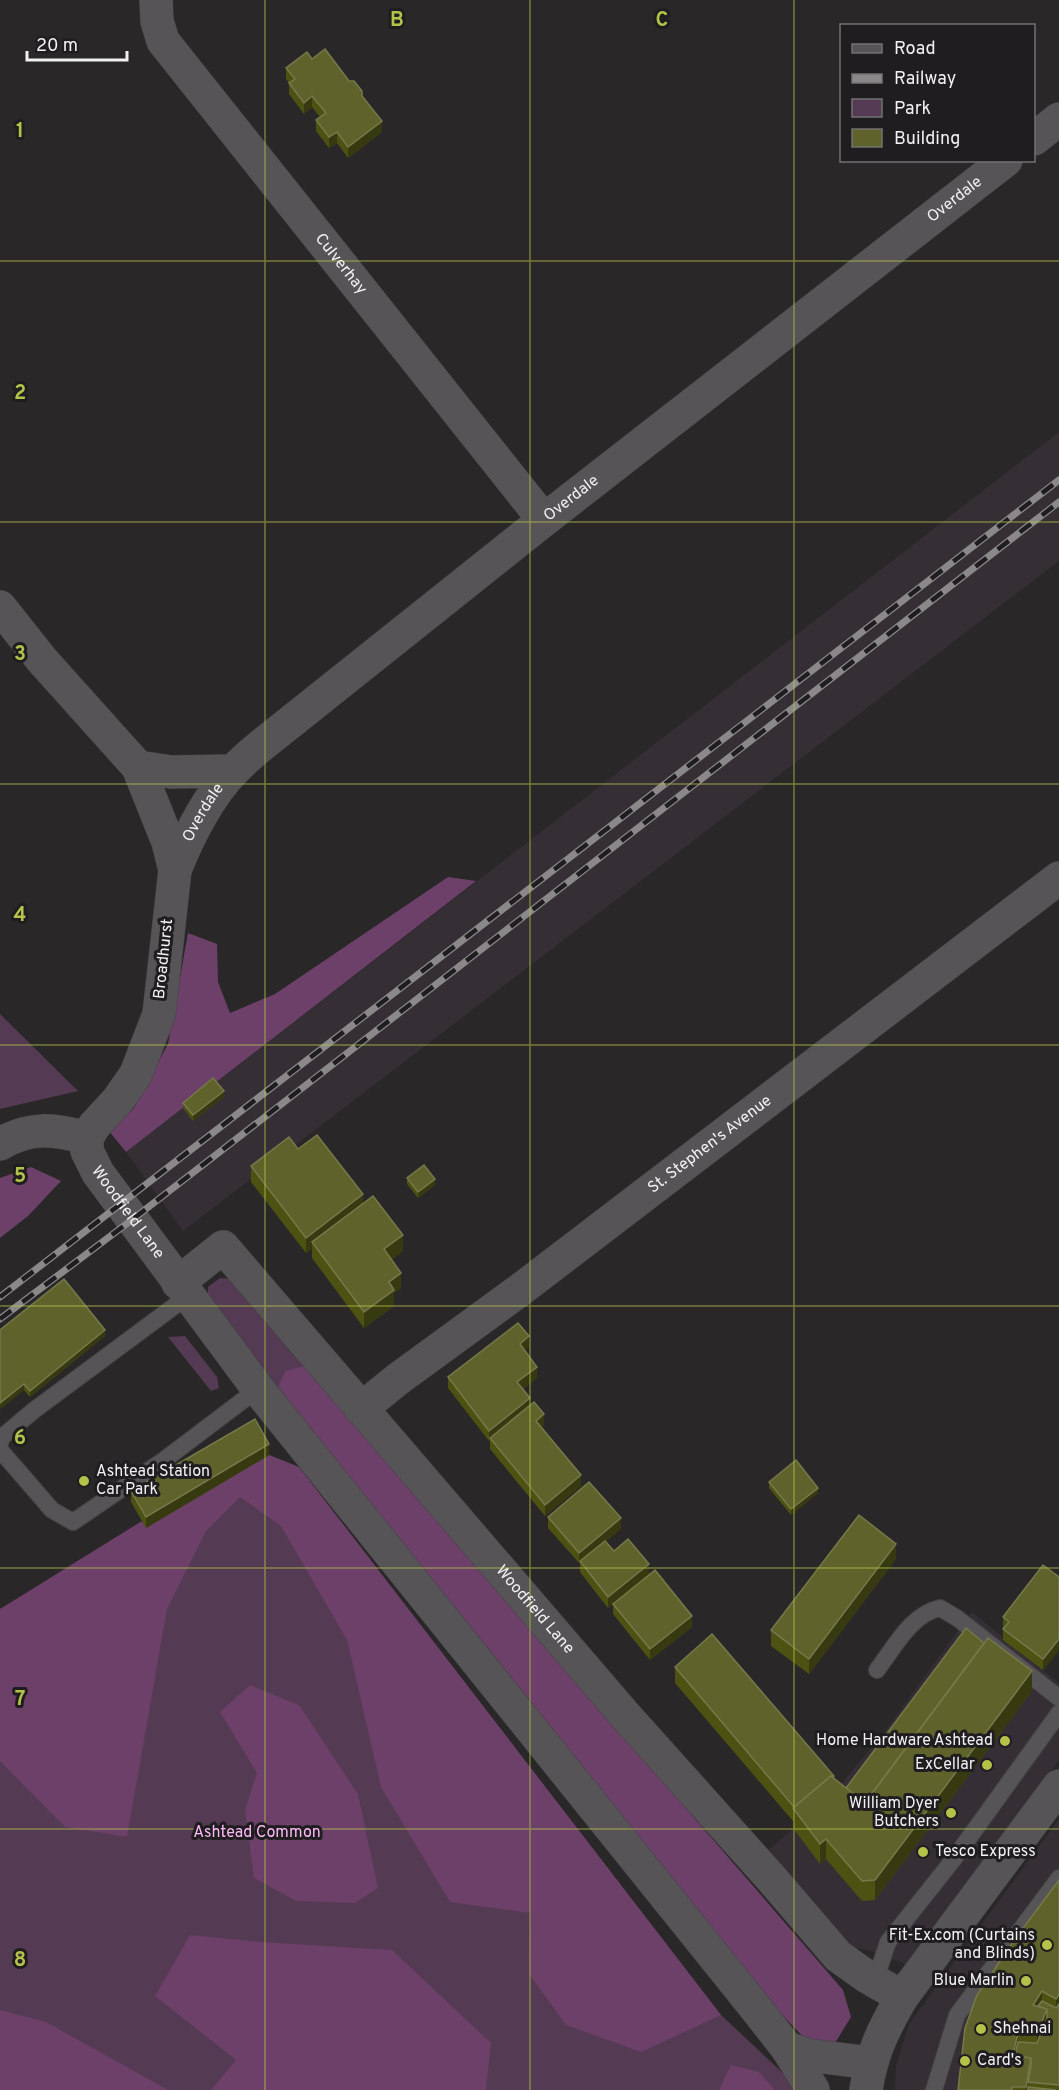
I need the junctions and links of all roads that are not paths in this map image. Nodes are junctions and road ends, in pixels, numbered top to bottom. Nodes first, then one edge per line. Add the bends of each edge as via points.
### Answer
1 (156, 0) edge
2 (1059, 119) edge
3 (1035, 138) edge
4 (1003, 162) edge
5 (544, 520) junction
6 (0, 607) edge
7 (138, 767) junction
8 (233, 771) junction
9 (175, 870) junction
10 (1059, 878) edge
11 (87, 1138) junction
12 (0, 1144) edge
13 (183, 1289) junction
14 (258, 1389) junction
15 (361, 1409) junction
16 (0, 1444) edge
17 (0, 1450) edge
18 (877, 1670) dead end
19 (1059, 1698) edge
20 (1059, 1713) edge
21 (1059, 1786) edge
22 (1059, 1878) edge
23 (889, 1989) junction
24 (787, 2048) junction
25 (868, 2076) edge
26 (813, 2090) edge
27 (934, 2090) edge

1 - 5 street, Culverhay via 156,21 163,41
2 - 3 street
4 - 5 street, Overdale
5 - 8 street, Overdale
6 - 7 street, Broadhurst
7 - 8 street via 171,772
7 - 9 street, Broadhurst
8 - 9 street, Overdale via 185,845
9 - 11 street, Broadhurst via 159,1014 136,1074
10 - 15 street, St. Stephen's Avenue
11 - 12 street via 58,1130 37,1130
11 - 13 street, Woodfield Lane via 87,1152 98,1173
13 - 14 street, Woodfield Lane
13 - 15 street, Woodfield Lane via 223,1246
13 - 16 lane via 33,1411
14 - 17 lane via 164,1461 73,1522 52,1510
14 - 24 street, Woodfield Lane
15 - 23 street, Woodfield Lane via 838,1956
18 - 19 lane via 917,1618 940,1608
20 - 23 lane via 953,1860 888,1942
21 - 23 street
22 - 27 lane via 957,2015
23 - 25 street via 883,2030
24 - 25 street
24 - 26 street, Woodfield Lane

